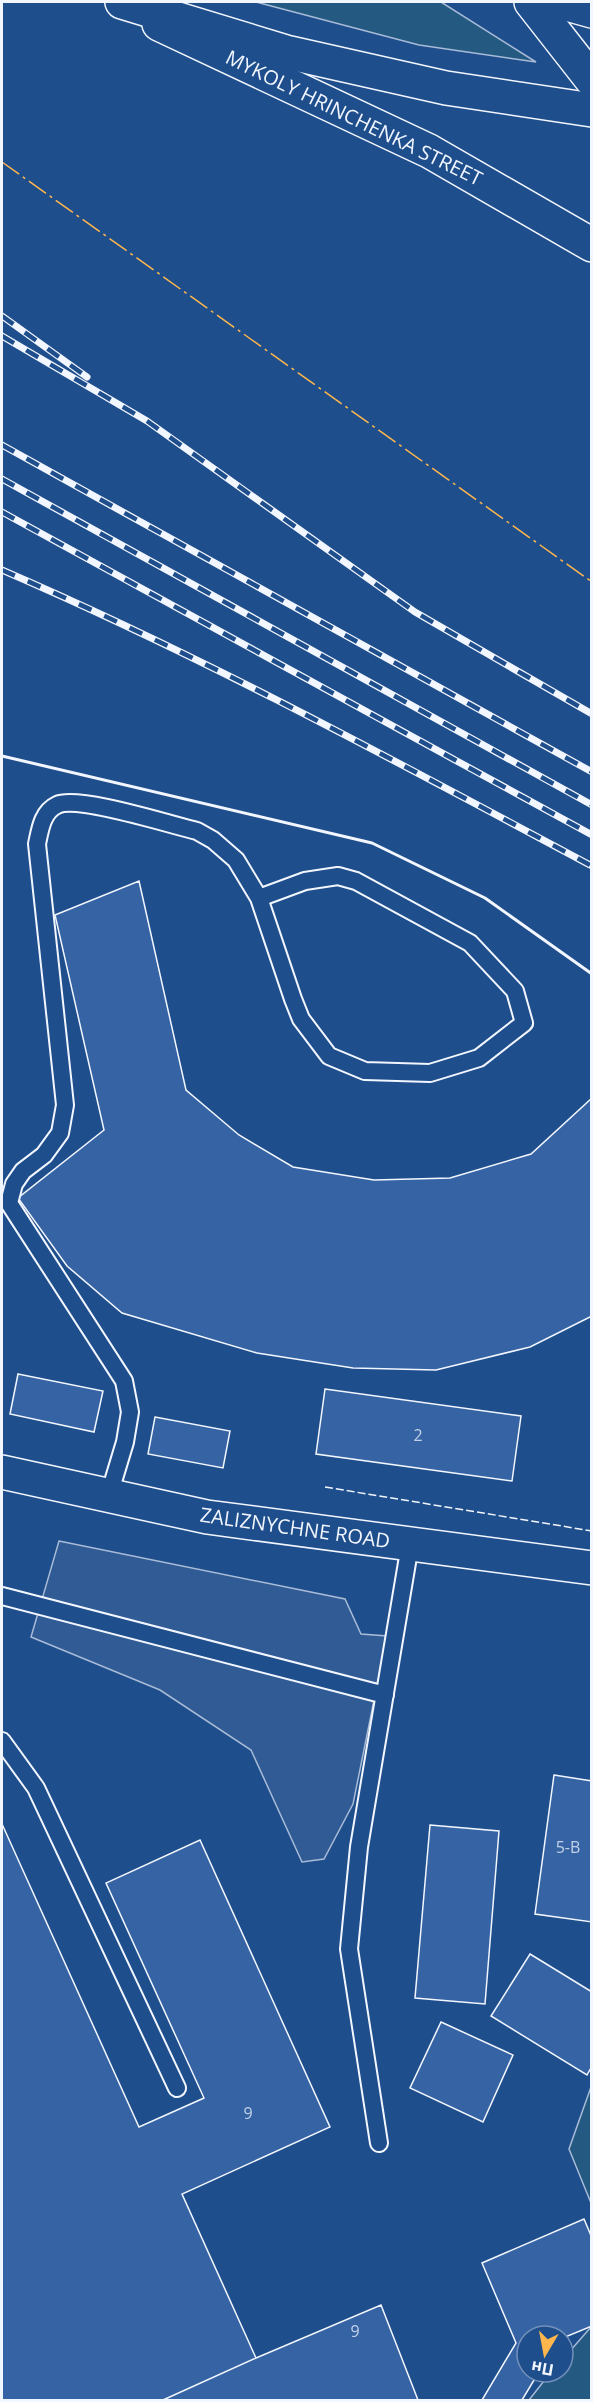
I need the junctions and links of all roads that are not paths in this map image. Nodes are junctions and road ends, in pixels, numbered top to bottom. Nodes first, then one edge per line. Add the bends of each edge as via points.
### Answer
1 (112, 2) edge
2 (122, 2) edge
3 (531, 2) edge
4 (560, 2) edge
5 (591, 11) edge
6 (591, 80) edge
7 (591, 110) edge
8 (591, 245) edge
9 (259, 898) junction
10 (2, 1472) edge
11 (109, 1495) junction
12 (410, 1545) junction
13 (591, 1568) edge
14 (2, 1596) edge
15 (385, 1695) junction
16 (2, 1742) edge
17 (177, 2088) dead end
18 (379, 2143) dead end

1 - 8 main road, MYKOLY HRINCHENKA STREET via 429,151
2 - 7 main road via 297,55 446,88
3 - 6 main road
4 - 5 main road
9 - 9 lane via 292,999 329,1056 365,1071 430,1073 479,1058 524,1023 515,991 470,943 356,881 338,876 305,881
9 - 11 lane via 236,860 197,831 80,802 58,804 44,816 37,844 65,1105 60,1133 44,1155 23,1171 14,1184 9,1203 124,1381 129,1412 125,1442
10 - 11 main road, ZALIZNYCHNE ROAD
11 - 12 main road, ZALIZNYCHNE ROAD via 207,1517
12 - 13 main road, ZALIZNYCHNE ROAD
12 - 15 lane
14 - 15 lane
15 - 18 lane via 359,1847 349,1949
16 - 17 lane via 36,1788

